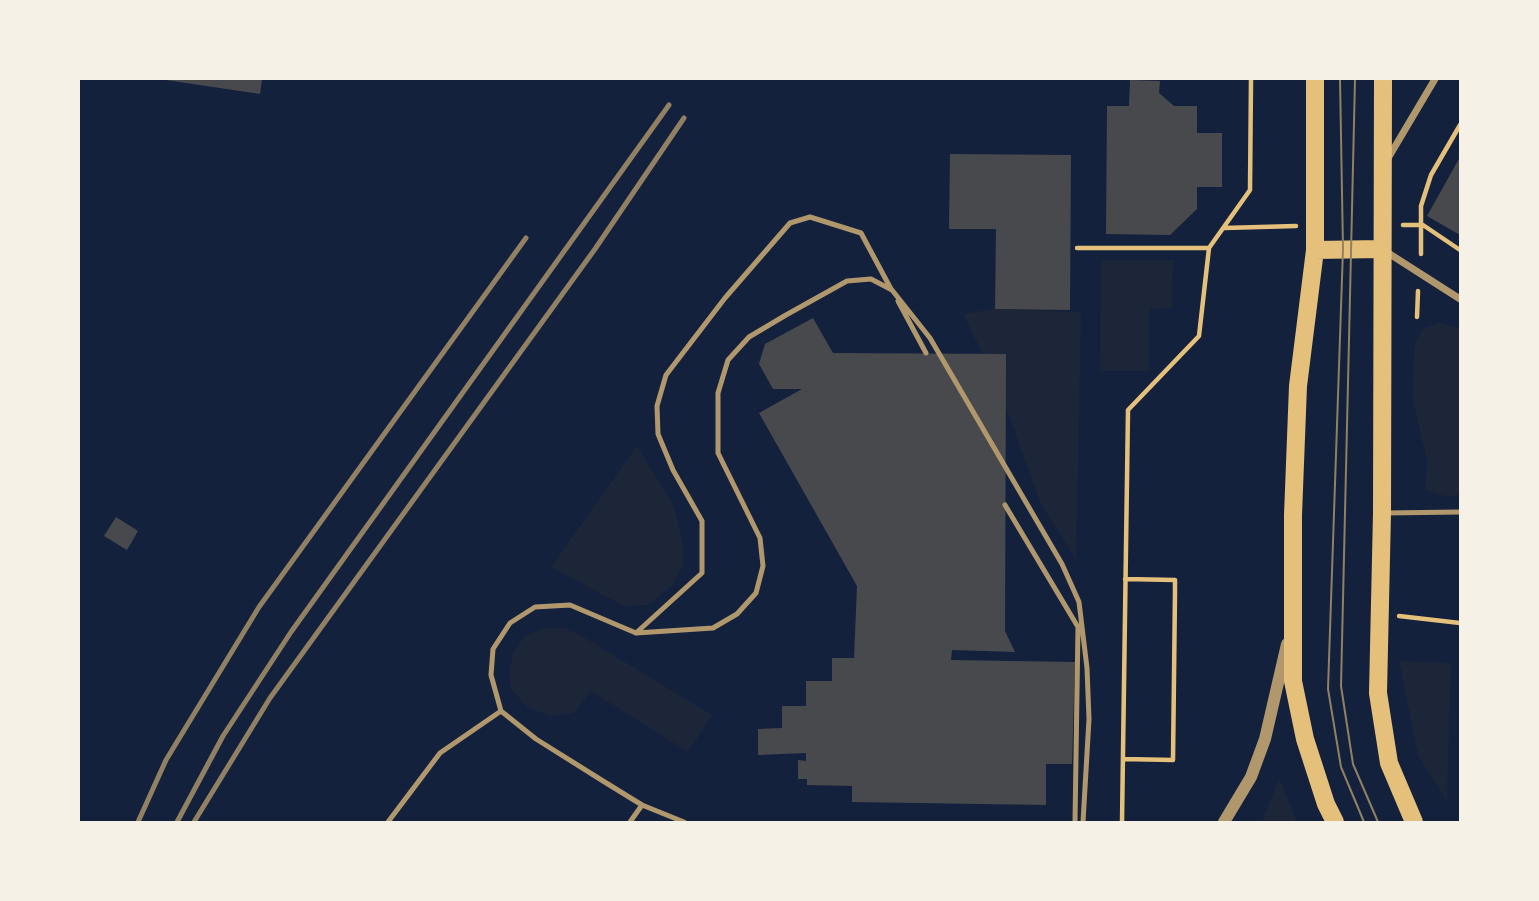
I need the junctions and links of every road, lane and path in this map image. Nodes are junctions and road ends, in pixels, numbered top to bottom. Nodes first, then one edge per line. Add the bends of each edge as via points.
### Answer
1 (1251, 79) edge
2 (1315, 79) edge
3 (1383, 79) edge
4 (1434, 79) edge
5 (1460, 125) edge
6 (1382, 168) junction
7 (1077, 248) dead end
8 (1209, 248) junction
9 (1381, 248) junction
10 (1315, 250) junction
11 (1460, 250) edge
12 (1460, 299) edge
13 (926, 353) dead end
14 (1005, 505) dead end
15 (1460, 512) edge
16 (1382, 513) junction
17 (1125, 579) junction
18 (1294, 613) junction
19 (1413, 617) dead end
20 (1460, 623) edge
21 (636, 633) junction
22 (501, 710) junction
23 (1123, 759) junction
24 (642, 805) junction
25 (388, 822) edge
26 (630, 822) edge
27 (684, 822) edge
28 (1075, 822) edge
29 (1083, 822) edge
30 (1122, 822) edge
31 (1224, 822) edge
32 (1335, 822) edge
33 (1414, 822) edge

1 - 8 path via 1250,190
2 - 10 main road
3 - 6 main road
4 - 6 street
5 - 11 path via 1431,175 1421,206 1423,225
6 - 9 main road
7 - 8 path
8 - 17 path via 1199,336 1128,410
9 - 10 main road
9 - 12 street
9 - 16 main road
10 - 18 main road via 1298,386
13 - 21 lane via 861,233 810,217 790,223 724,298 666,376 657,406 658,434 702,521 702,573
14 - 28 lane via 1078,628
15 - 16 lane
16 - 33 main road via 1378,693 1389,763
17 - 23 path
17 - 23 path via 1175,580 1175,593 1173,760
18 - 31 street via 1265,740 1251,777
18 - 32 main road via 1293,681 1305,739
19 - 20 path
21 - 22 lane via 570,605 535,607 510,623 493,649 491,675
21 - 29 lane via 713,628 737,614 756,593 763,566 761,538 718,453 718,393 728,360 750,337 786,315 847,281 871,279 892,290 930,338 1062,564 1079,602 1089,719
22 - 24 lane via 536,739
22 - 25 lane via 440,753
23 - 30 path
24 - 26 lane
24 - 27 lane

